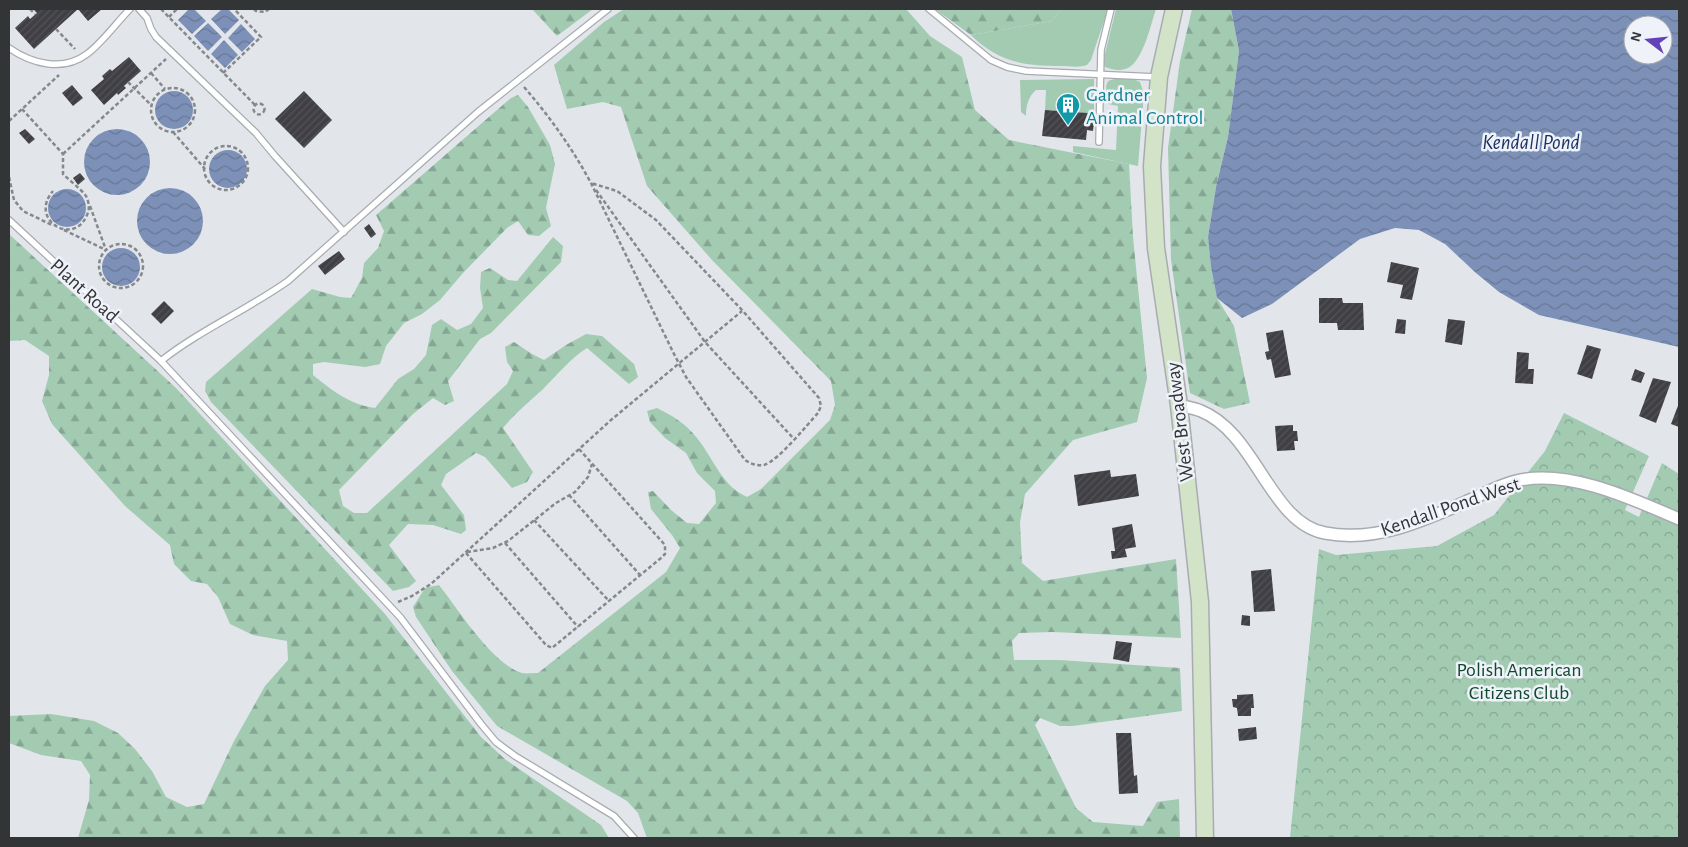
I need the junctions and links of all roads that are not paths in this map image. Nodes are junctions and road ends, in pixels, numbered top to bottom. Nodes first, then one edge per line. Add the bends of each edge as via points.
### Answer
1 (130, 9) edge
2 (139, 9) edge
3 (608, 9) edge
4 (929, 9) edge
5 (1111, 9) edge
6 (1174, 9) edge
7 (9, 48) edge
8 (1101, 74) junction
9 (1159, 77) junction
10 (1099, 142) dead end
11 (9, 220) edge
12 (344, 232) junction
13 (161, 361) junction
14 (1178, 405) junction
15 (1679, 519) edge
16 (634, 838) edge
17 (1206, 838) edge

1 - 7 lane via 88,53 73,62 40,63
2 - 12 lane via 156,37 256,133
3 - 12 lane via 478,112
4 - 8 lane via 991,60 1007,67
5 - 8 lane via 1102,38
6 - 9 main road, West Broadway
8 - 9 lane
8 - 10 lane
9 - 14 main road, West Broadway via 1152,166 1156,248
11 - 13 lane, Plant Road
12 - 13 lane via 288,281
13 - 16 lane, Plant Road via 390,607 496,742 614,816
14 - 15 street, Kendall Pond West via 1200,410 1227,430 1250,455 1293,516 1302,524 1325,533 1358,535 1410,525 1516,480 1538,478 1598,488
14 - 17 main road, West Broadway via 1200,602

